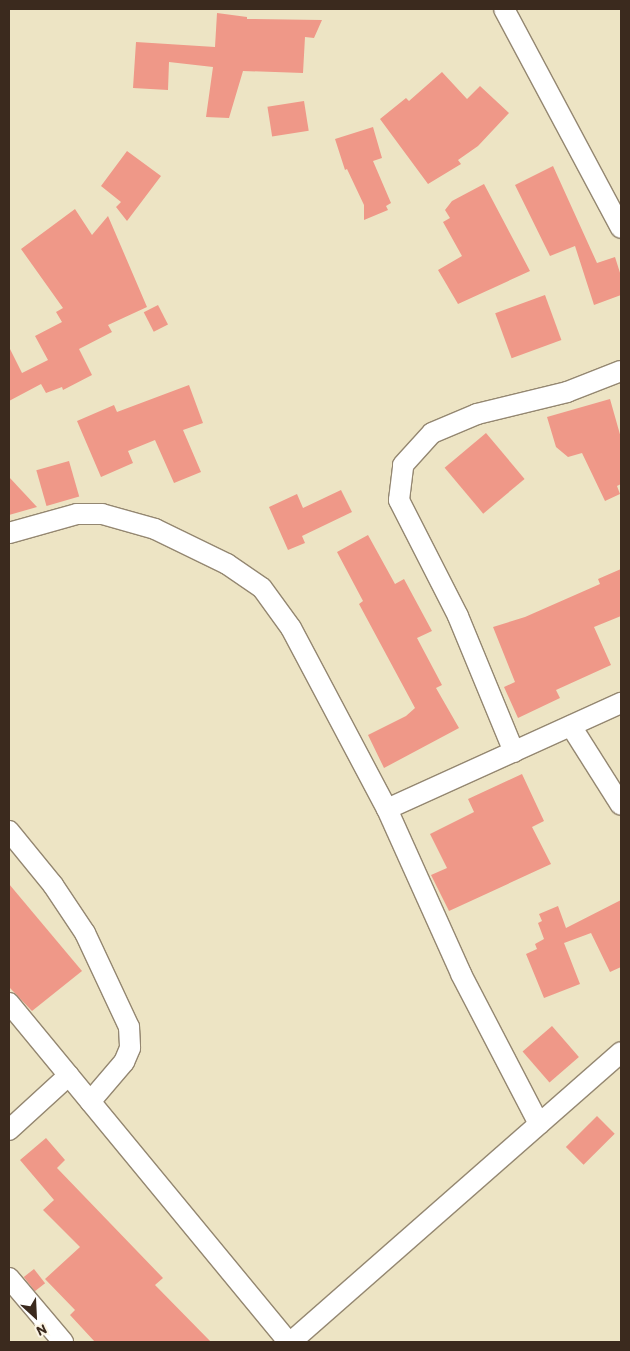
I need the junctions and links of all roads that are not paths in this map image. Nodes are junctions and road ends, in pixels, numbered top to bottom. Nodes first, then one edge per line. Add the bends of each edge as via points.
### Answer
1 (504, 9) edge
2 (621, 228) edge
3 (621, 371) edge
4 (9, 533) edge
5 (621, 703) edge
6 (571, 726) junction
7 (514, 752) junction
8 (621, 805) edge
9 (387, 809) junction
10 (9, 831) edge
11 (9, 1003) edge
12 (621, 1052) edge
13 (69, 1075) junction
14 (90, 1102) junction
15 (539, 1124) junction
16 (9, 1130) edge
17 (9, 1278) edge
18 (63, 1342) edge
19 (289, 1342) edge

1 - 2 street
3 - 7 street via 567,392 477,414 432,433 403,465 399,500 458,616
4 - 9 street via 77,514 102,514 155,529 227,564 262,588 291,628
5 - 6 street
6 - 7 street
6 - 8 street
7 - 9 street
9 - 15 street via 461,974
10 - 14 street via 54,885 85,933 129,1027 130,1048 124,1062
11 - 13 street
12 - 15 street
13 - 14 street
13 - 16 street
14 - 19 street
15 - 19 street
17 - 18 street

